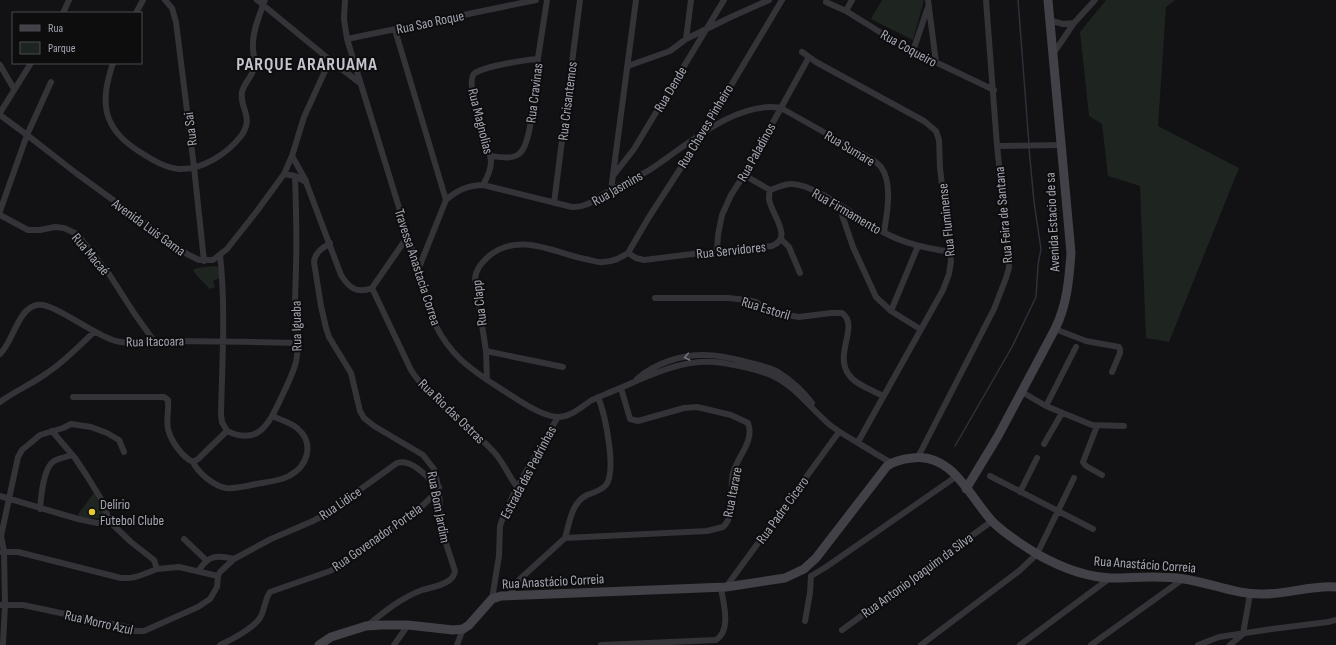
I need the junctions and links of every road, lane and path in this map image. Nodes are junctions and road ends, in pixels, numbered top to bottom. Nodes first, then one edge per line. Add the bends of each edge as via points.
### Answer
1 (69, 0) edge
2 (143, 0) edge
3 (165, 0) edge
4 (257, 0) edge
5 (345, 0) edge
6 (536, 0) edge
7 (547, 0) edge
8 (580, 0) edge
9 (636, 0) edge
10 (691, 0) edge
11 (724, 0) edge
12 (782, 0) edge
13 (852, 0) edge
14 (986, 0) edge
15 (1048, 0) edge
16 (1095, 0) edge
17 (767, 1) edge
18 (264, 2) edge
19 (826, 2) dead end
20 (929, 3) edge
21 (776, 9) junction
22 (718, 11) junction
23 (846, 11) junction
24 (63, 12) edge
25 (137, 12) edge
26 (726, 19) junction
27 (1049, 20) junction
28 (1074, 23) junction
29 (706, 29) junction
30 (395, 30) junction
31 (347, 39) junction
32 (686, 39) junction
33 (913, 51) junction
34 (802, 52) dead end
35 (1052, 55) junction
36 (809, 57) junction
37 (538, 59) junction
38 (330, 60) junction
39 (936, 62) junction
40 (30, 64) edge
41 (113, 64) edge
42 (0, 65) edge
43 (628, 66) junction
44 (51, 82) dead end
45 (360, 83) junction
46 (14, 89) junction
47 (994, 90) junction
48 (781, 108) junction
49 (0, 114) edge
50 (703, 132) junction
51 (27, 135) junction
52 (1061, 145) junction
53 (997, 146) junction
54 (292, 156) junction
55 (491, 156) junction
56 (194, 167) junction
57 (284, 174) junction
58 (744, 175) junction
59 (295, 176) junction
60 (613, 176) junction
61 (306, 182) junction
62 (483, 185) junction
63 (611, 190) junction
64 (770, 190) junction
65 (446, 200) junction
66 (554, 203) junction
67 (838, 203) junction
68 (0, 211) edge
69 (0, 215) edge
70 (884, 232) junction
71 (408, 236) junction
72 (781, 239) junction
73 (330, 243) junction
74 (918, 246) junction
75 (717, 251) junction
76 (951, 252) junction
77 (628, 253) junction
78 (220, 255) junction
79 (204, 261) junction
80 (418, 270) junction
81 (800, 273) dead end
82 (372, 288) junction
83 (655, 298) dead end
84 (891, 311) junction
85 (920, 329) junction
86 (1055, 329) junction
87 (94, 332) junction
88 (154, 341) junction
89 (224, 341) junction
90 (297, 343) junction
91 (1076, 347) dead end
92 (486, 351) junction
93 (0, 354) edge
94 (563, 367) dead end
95 (1112, 372) dead end
96 (487, 380) junction
97 (621, 388) junction
98 (1022, 392) junction
99 (883, 396) junction
100 (73, 397) dead end
101 (598, 397) junction
102 (0, 402) edge
103 (1046, 406) junction
104 (1062, 413) junction
105 (272, 416) junction
106 (558, 417) junction
107 (1097, 426) junction
108 (1124, 426) dead end
109 (52, 431) junction
110 (227, 431) junction
111 (838, 432) junction
112 (858, 442) junction
113 (1044, 444) dead end
114 (124, 452) dead end
115 (72, 455) junction
116 (918, 457) junction
117 (1037, 458) dead end
118 (193, 462) junction
119 (892, 463) junction
120 (1102, 475) dead end
121 (957, 476) junction
122 (990, 476) dead end
123 (1074, 478) dead end
124 (517, 487) junction
125 (439, 488) junction
126 (966, 489) junction
127 (1020, 492) junction
128 (0, 496) edge
129 (8, 499) junction
130 (40, 509) junction
131 (1057, 511) junction
132 (992, 521) junction
133 (110, 522) junction
134 (1093, 529) dead end
135 (565, 538) junction
136 (184, 539) dead end
137 (2, 552) edge
138 (1037, 554) junction
139 (234, 559) junction
140 (207, 561) junction
141 (157, 569) junction
142 (804, 569) junction
143 (199, 570) junction
144 (219, 574) junction
145 (811, 576) junction
146 (1110, 578) junction
147 (1183, 579) junction
148 (1336, 587) edge
149 (723, 588) junction
150 (1250, 594) junction
151 (509, 596) junction
152 (492, 599) junction
153 (3, 604) edge
154 (1336, 620) edge
155 (805, 621) dead end
156 (408, 625) junction
157 (366, 626) junction
158 (463, 629) junction
159 (842, 630) dead end
160 (1243, 634) junction
161 (2, 645) edge
162 (220, 645) edge
163 (320, 645) edge
164 (394, 645) edge
165 (457, 645) edge
166 (600, 645) edge
167 (921, 645) edge
168 (1020, 645) edge
169 (1091, 645) edge
170 (1198, 645) edge
171 (1230, 645) edge

1 - 24 street
2 - 25 street
3 - 56 street, Rua Sai via 172,8 176,22
4 - 18 street
5 - 31 street, Travessa Anastacia Correa
6 - 30 street, Rua Sao Roque
7 - 37 street, Rua Cravinas
8 - 66 street, Rua Crisantemos
9 - 43 street
10 - 32 street
11 - 22 street, Rua Dende
12 - 21 street, Rua Chaves Pinheiro
13 - 23 street
14 - 47 street, Rua Feira de Santana
15 - 27 main road, Avenida Estacio de sa
16 - 28 street
17 - 21 street
17 - 26 street
18 - 38 street
18 - 56 street via 252,46 254,68 242,92 246,128 228,149 213,160
19 - 23 street, Rua Coqueiro
20 - 33 street
20 - 39 street
21 - 50 street, Rua Chaves Pinheiro
22 - 26 street
22 - 29 street, Rua Dende
23 - 33 street, Rua Coqueiro
26 - 29 street
27 - 28 street via 1063,24
27 - 35 main road, Avenida Estacio de sa
28 - 35 street
29 - 32 street
29 - 60 street, Rua Dende via 634,149
30 - 31 street, Rua Sao Roque
30 - 65 street
31 - 45 street, Travessa Anastacia Correa
32 - 43 street via 670,51
33 - 39 street, Rua Coqueiro
34 - 36 street, Rua Fluminense
35 - 52 main road, Avenida Estacio de sa
36 - 48 street, Rua Paladinos
36 - 76 street, Rua Fluminense via 924,121 936,131
37 - 55 street, Rua Cravinas via 532,116 526,144 520,154 515,156
37 - 55 street, Rua Magnolias via 483,70 474,74 471,79 473,95
38 - 45 street
38 - 54 street via 304,117
39 - 47 street, Rua Coqueiro
40 - 46 street
41 - 56 street via 105,103 109,119 119,136 133,148 162,164 178,169
42 - 46 street
43 - 60 street
44 - 51 street
45 - 71 street, Travessa Anastacia Correa
46 - 49 street
47 - 53 street, Rua Feira de Santana
48 - 50 street, Rua Jasmins via 759,107
48 - 58 street, Rua Paladinos
48 - 70 street, Rua Sumare via 868,157 881,167 888,187
49 - 51 street, Avenida Luis Gama
50 - 63 street, Rua Jasmins via 649,170
50 - 77 street, Rua Chaves Pinheiro
51 - 68 street
51 - 79 street, Avenida Luis Gama via 159,235 195,259
52 - 53 street
52 - 86 main road, Avenida Estacio de sa via 1071,253 1067,292
53 - 116 street, Rua Feira de Santana via 1009,268 994,309
54 - 57 street
54 - 61 street
55 - 62 street, Rua Magnolias via 491,165
56 - 79 street, Rua Sai
57 - 59 street
57 - 78 street
58 - 64 street
58 - 75 street, Rua Paladinos via 722,215
59 - 61 street
59 - 90 street, Rua Iguaba
60 - 63 street
61 - 73 street
62 - 65 street, Rua Jasmins via 465,187
62 - 66 street, Rua Jasmins
63 - 66 street, Rua Jasmins via 582,207 572,208
64 - 67 street, Rua Firmamento via 794,184
64 - 72 street, Rua Servidores via 769,201 782,232
65 - 80 street
67 - 70 street, Rua Firmamento
67 - 84 street via 870,285 879,301
69 - 88 street, Rua Macaé via 28,230 59,227 77,234 109,274
70 - 74 street, Rua Firmamento
71 - 80 street, Travessa Anastacia Correa
71 - 82 street
72 - 75 street, Rua Servidores via 772,246
72 - 81 street via 789,246
73 - 82 street via 346,283 359,291
73 - 125 street, Rua Bom Jardim via 314,258 321,306 329,337 351,373 360,411 374,426 423,455 434,469
74 - 76 street, Rua Firmamento
74 - 84 street
75 - 77 street, Rua Servidores via 644,260
76 - 85 street, Rua Fluminense via 951,267 945,284
77 - 92 street, Rua Clapp via 603,262 526,244 497,250 478,267 475,279
78 - 79 street via 213,260
78 - 89 street
80 - 96 street, Travessa Anastacia Correa via 435,324 447,346 460,360
82 - 124 street, Rua Rio das Ostras via 418,381 493,450 502,460
83 - 99 street, Rua Estoril via 748,300 782,314 799,317 831,312 842,313 848,319 849,325 844,351 846,371 856,382
84 - 85 street
85 - 99 street, Rua Fluminense
86 - 95 street via 1086,342 1119,347 1120,353
86 - 98 main road, Avenida Estacio de sa
87 - 88 street, Rua Itacoara via 125,343
87 - 93 street, Rua Itacoara via 49,306 36,305 21,317 6,348
87 - 102 street via 54,368
88 - 89 street, Rua Itacoara
89 - 90 street, Rua Itacoara
89 - 110 street via 221,415
90 - 105 street, Rua Iguaba via 296,363
91 - 103 street
92 - 94 street
92 - 96 street, Rua Clapp
96 - 106 street, Travessa Anastacia Correa via 537,410
97 - 101 street
97 - 111 street via 654,368 678,359 693,355 730,358 779,373 802,392 818,414
97 - 135 street, Rua Itarare via 632,421 697,407 731,415 748,423 749,436 733,474 730,517 723,527 707,531
98 - 103 street
98 - 126 main road, Avenida Estacio de sa
99 - 112 street, Rua Fluminense
100 - 118 street via 161,396 168,400 170,435 183,454
101 - 106 street via 569,414
101 - 135 street via 610,455 608,478 605,486 577,503
103 - 104 street
104 - 107 street
104 - 113 street
105 - 110 street, Rua Iguaba via 262,430 254,434 239,436
105 - 118 street via 294,425 306,438 307,456 298,470 289,476 238,488 225,488 202,474
106 - 124 street, Estrada das Pedrinhas
107 - 108 street
107 - 120 street via 1083,462
109 - 114 street via 71,424 91,427 119,440
109 - 115 street
109 - 129 street via 40,435 22,450
110 - 118 street
111 - 112 street
111 - 149 street, Rua Padre Cicero
112 - 119 street
115 - 130 street via 60,458 49,466 44,479
115 - 133 street via 88,476
116 - 119 main road, Rua Anastácio Correia
116 - 121 main road, Rua Anastácio Correia via 940,462
117 - 127 street
119 - 142 main road, Rua Anastácio Correia via 878,475 816,558
121 - 126 main road, Rua Anastácio Correia
121 - 145 street
122 - 127 street
123 - 131 street
124 - 152 street, Estrada das Pedrinhas via 500,526 499,556
125 - 139 street, Rua Lidice via 412,465 397,462 326,514
125 - 157 street, Rua Bom Jardim via 441,528 454,566 454,576 450,580 400,600
125 - 162 street, Rua Govenador Portela via 421,507 339,566 270,592 262,616 256,624
126 - 132 main road, Rua Anastácio Correia
127 - 131 street
128 - 129 street
129 - 130 street
129 - 137 street via 1,536
130 - 133 street via 97,523
131 - 134 street
131 - 138 street
132 - 138 main road, Rua Anastácio Correia
132 - 159 street, Rua Antonio Joaquim da Silva
133 - 141 street via 154,560
135 - 151 street via 520,579
136 - 140 street
137 - 141 street via 18,552 121,578 141,576
137 - 153 street
138 - 146 main road, Rua Anastácio Correia via 1068,569
138 - 167 street via 1015,575
139 - 140 street via 217,556
139 - 144 street, Rua Lidice
140 - 143 street
141 - 143 street via 179,567
142 - 145 street
142 - 149 main road, Rua Anastácio Correia via 785,578
143 - 144 street
144 - 153 street, Rua Morro Azul via 217,587 210,599 198,607 140,632 23,605
145 - 155 street
146 - 147 main road, Rua Anastácio Correia via 1155,576
146 - 168 street
147 - 150 main road, Rua Anastácio Correia
147 - 169 street
148 - 150 main road, Rua Anastácio Correia
149 - 151 main road, Rua Anastácio Correia
149 - 166 street via 725,620 723,632 716,640
150 - 160 street
151 - 152 main road, Rua Anastácio Correia
152 - 158 main road, Rua Anastácio Correia
153 - 161 street
154 - 160 street
156 - 157 main road
156 - 158 main road
156 - 164 street
157 - 163 main road via 330,637
158 - 165 street
160 - 170 street via 1219,637
160 - 171 street

